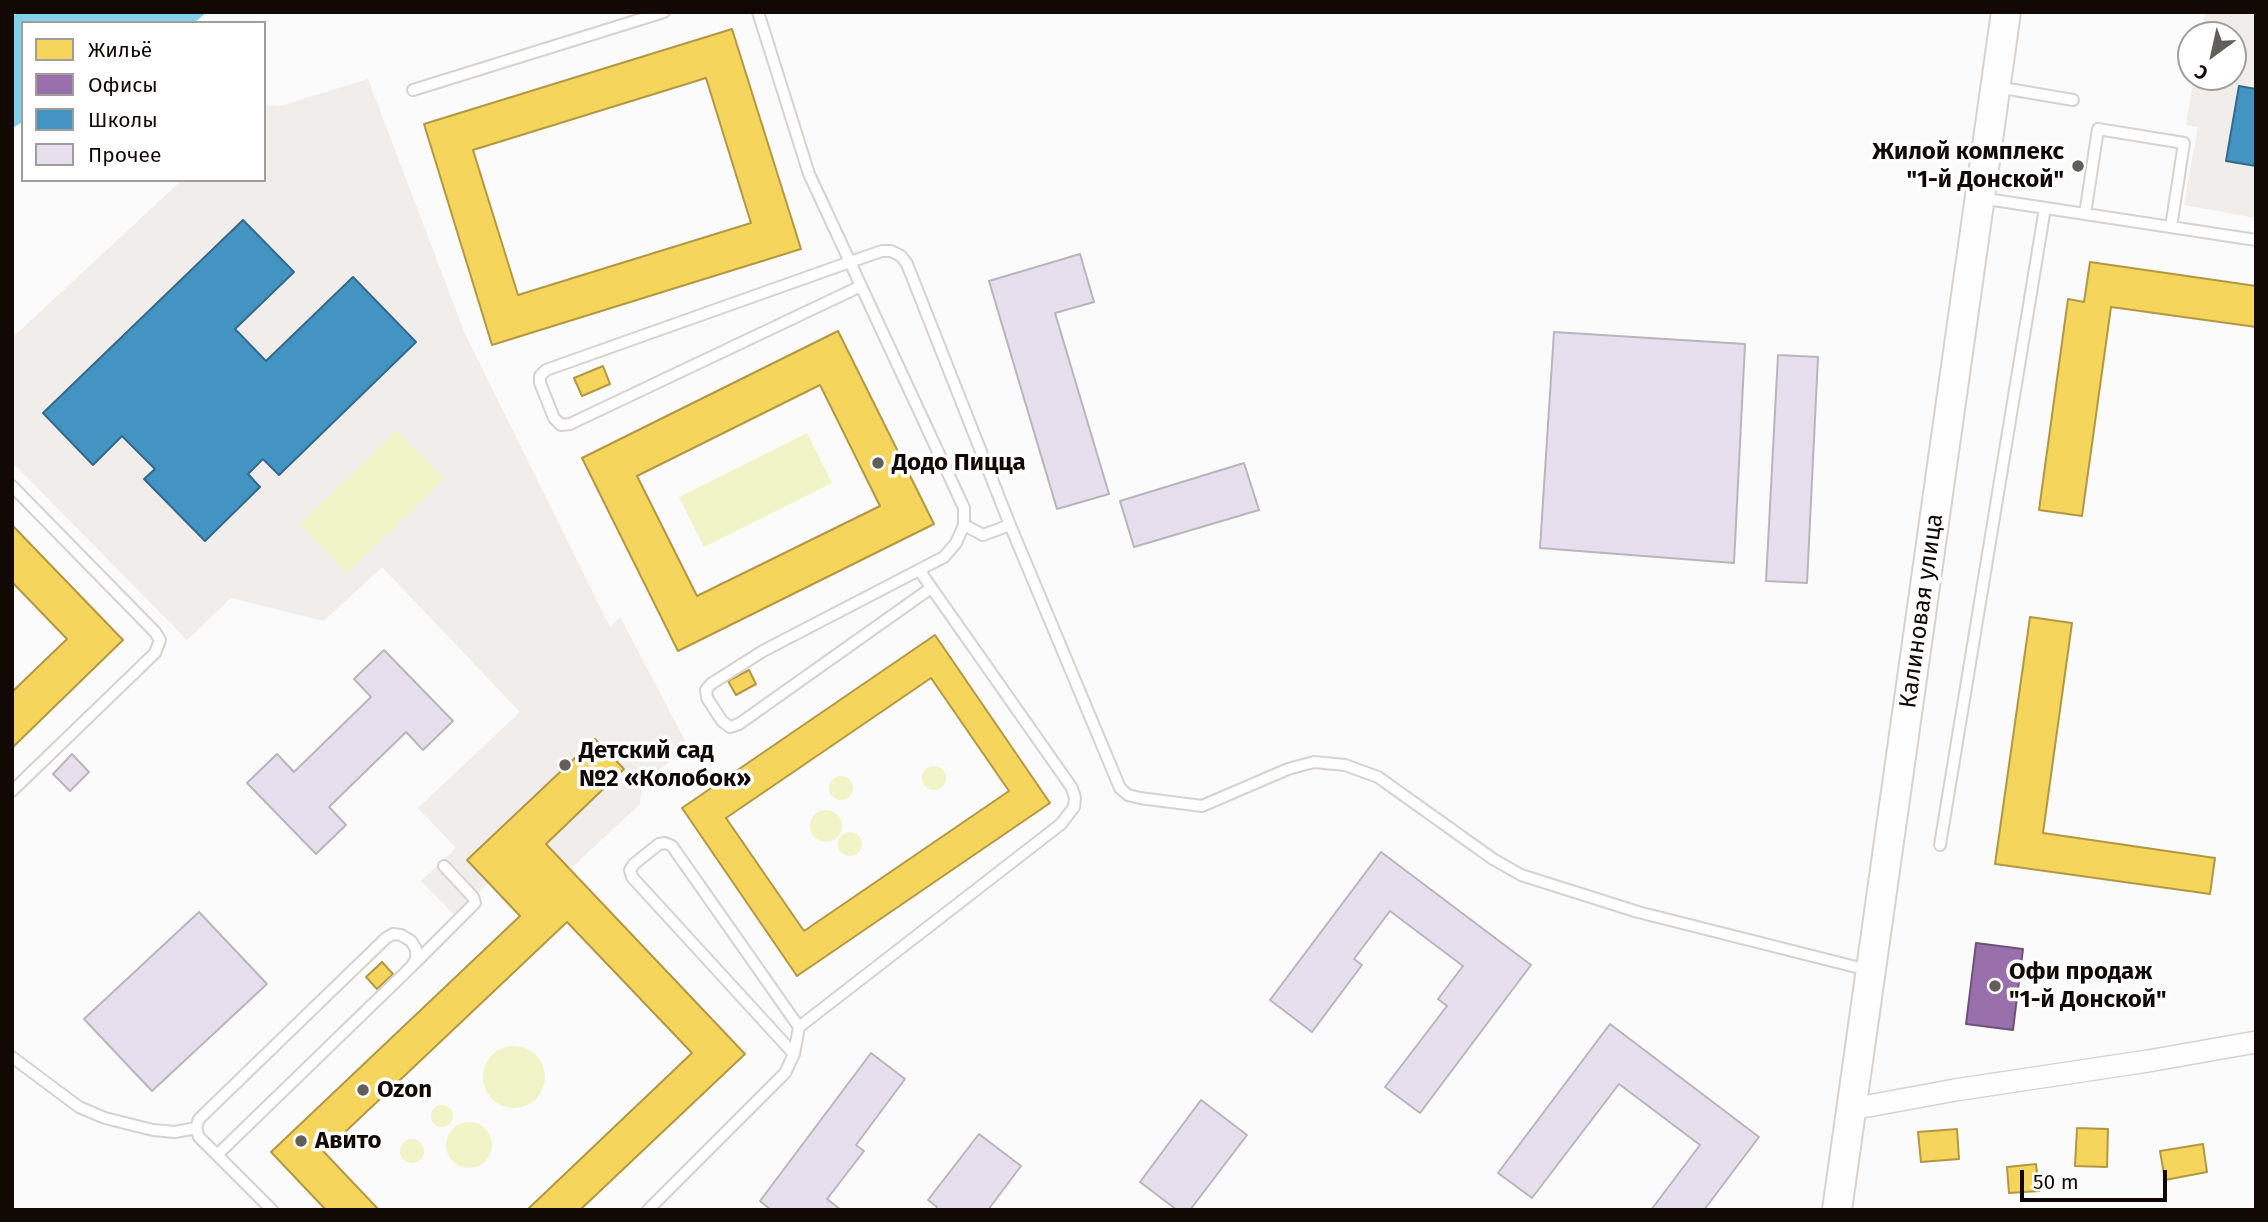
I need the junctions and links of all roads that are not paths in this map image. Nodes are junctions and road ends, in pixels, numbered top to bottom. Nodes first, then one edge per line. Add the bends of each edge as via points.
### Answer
1 (663, 12) edge
2 (758, 12) edge
3 (2006, 12) edge
4 (1997, 87) junction
5 (413, 90) dead end
6 (2073, 100) dead end
7 (1980, 198) junction
8 (2045, 208) junction
9 (2085, 214) junction
10 (2171, 227) junction
11 (2256, 240) edge
12 (850, 262) junction
13 (861, 286) junction
14 (12, 486) edge
15 (964, 525) junction
16 (1010, 526) junction
17 (919, 570) junction
18 (931, 588) junction
19 (12, 791) edge
20 (1941, 845) dead end
21 (444, 866) dead end
22 (412, 966) junction
23 (1871, 970) junction
24 (799, 1027) junction
25 (2256, 1042) edge
26 (794, 1054) junction
27 (12, 1057) edge
28 (1852, 1109) junction
29 (196, 1128) junction
30 (217, 1155) junction
31 (272, 1210) edge
32 (648, 1210) edge
33 (1837, 1210) edge

1 - 5 lane
2 - 12 lane via 809,174
3 - 4 street, Калиновая улица
4 - 6 lane
4 - 7 street, Калиновая улица
7 - 8 lane
7 - 23 street, Калиновая улица
8 - 9 lane
8 - 20 lane
9 - 10 lane
9 - 10 lane via 2098,129 2184,143
10 - 11 lane
12 - 13 lane
12 - 13 lane via 546,370 540,383 554,418 561,425 570,424
12 - 16 lane via 891,251 906,264
13 - 15 lane via 964,508
14 - 19 lane via 160,640 155,653
15 - 16 lane via 983,534
15 - 17 lane via 944,558
16 - 23 lane via 1115,779 1128,794 1202,806 1288,769 1314,762 1345,765 1378,777 1521,875 1638,912
17 - 18 lane
17 - 18 lane via 763,651 711,684 707,698 722,721 730,727 739,724
18 - 24 lane via 1072,788 1074,807 1061,824
21 - 22 lane via 475,903
22 - 29 lane via 416,949 411,942 401,935 386,938 202,1116
22 - 30 lane
23 - 28 street, Калиновая улица
24 - 26 lane
24 - 26 lane via 672,846 659,844 634,864 632,877
25 - 28 street
26 - 32 lane via 785,1073
27 - 29 lane via 79,1107 105,1118 153,1130
28 - 33 street, Калиновая улица
29 - 30 lane
30 - 31 lane

